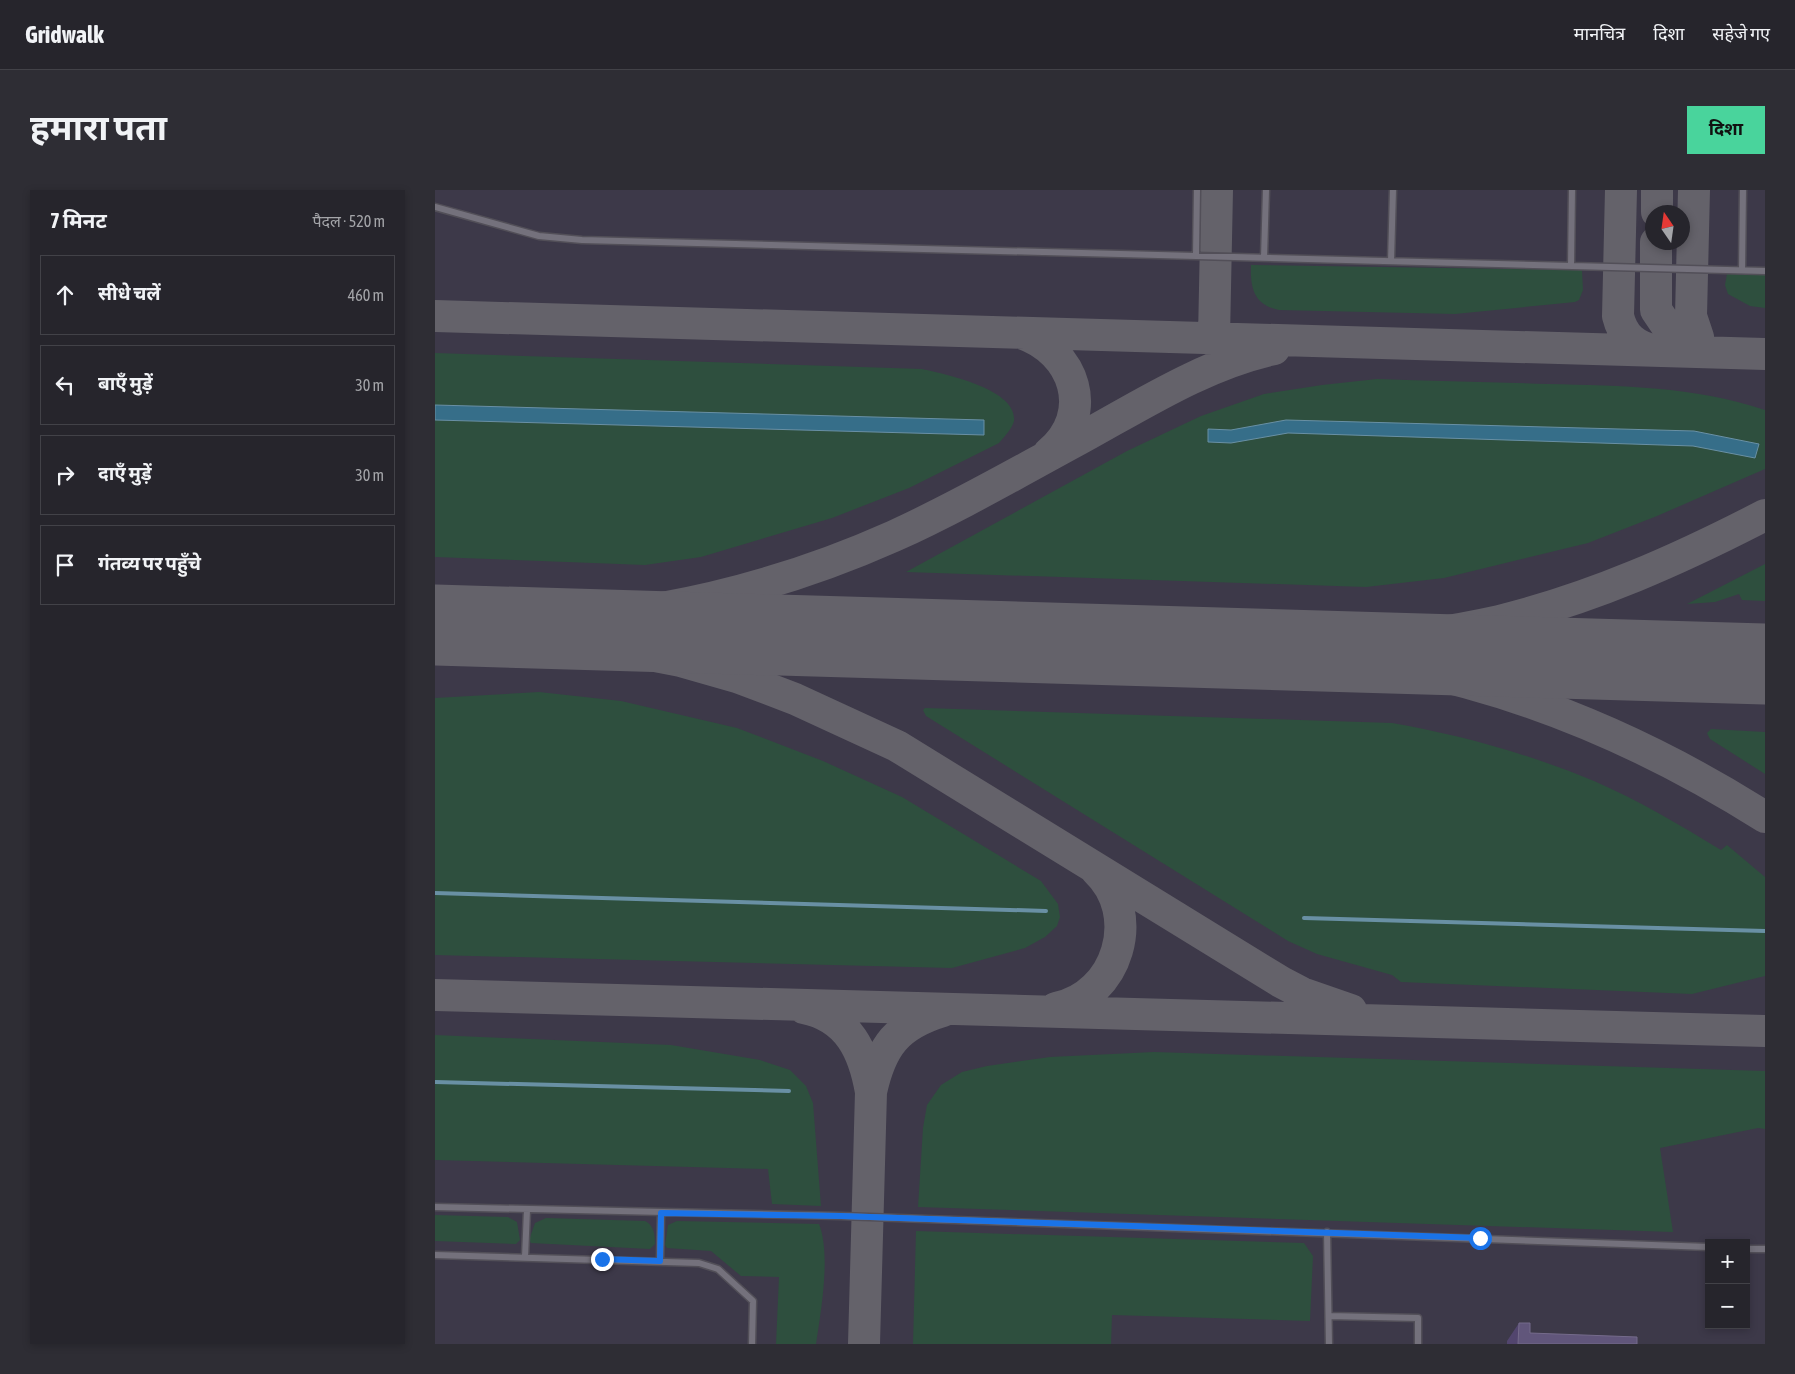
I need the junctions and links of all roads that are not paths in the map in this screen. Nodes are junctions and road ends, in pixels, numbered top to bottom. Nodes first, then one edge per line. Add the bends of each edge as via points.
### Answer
1 (1197, 190) edge
2 (1266, 190) edge
3 (1393, 190) edge
4 (1573, 190) edge
5 (1743, 190) edge
6 (435, 208) edge
7 (1196, 256) junction
8 (1264, 258) junction
9 (1391, 261) junction
10 (1571, 266) junction
11 (1742, 270) junction
12 (1765, 271) edge
13 (435, 1207) edge
14 (527, 1210) junction
15 (661, 1213) junction
16 (1327, 1232) junction
17 (1705, 1247) edge
18 (1750, 1249) edge
19 (1765, 1250) edge
20 (435, 1255) edge
21 (525, 1257) junction
22 (660, 1261) junction
23 (1329, 1316) junction
24 (752, 1344) edge
25 (1329, 1344) edge
26 (1418, 1344) edge

1 - 7 lane
2 - 8 lane
3 - 9 lane
4 - 10 lane
5 - 11 lane
6 - 7 lane via 558,239
7 - 8 lane
8 - 9 lane
9 - 10 lane
10 - 11 lane
11 - 12 lane
13 - 14 lane
14 - 15 lane
14 - 21 lane
15 - 16 lane
15 - 22 lane
16 - 17 lane
16 - 23 lane
18 - 19 lane
20 - 21 lane
21 - 22 lane
22 - 24 lane via 709,1265 750,1297 753,1305
23 - 25 lane
23 - 26 lane via 1418,1318

